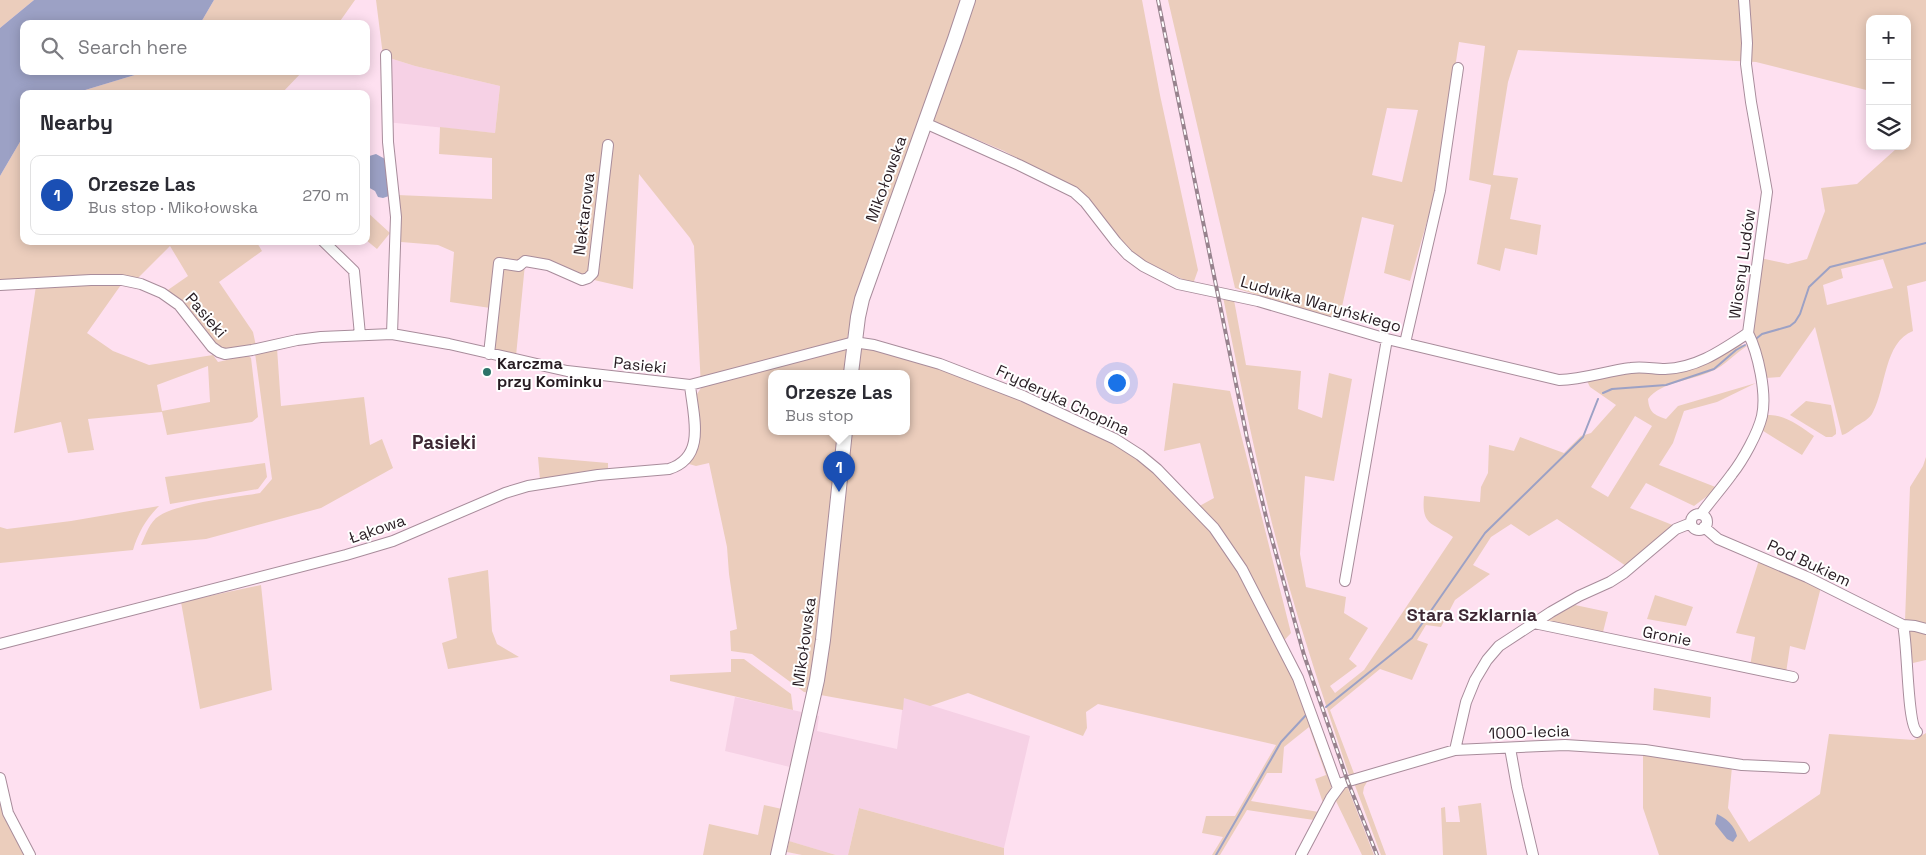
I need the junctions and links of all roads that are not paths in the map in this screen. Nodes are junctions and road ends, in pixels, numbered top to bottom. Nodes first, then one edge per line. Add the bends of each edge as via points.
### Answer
1 (968, 0) edge
2 (1744, 0) edge
3 (386, 55) dead end
4 (1458, 68) dead end
5 (925, 123) junction
6 (608, 145) dead end
7 (327, 245) edge
8 (0, 285) edge
9 (1748, 333) junction
10 (392, 334) junction
11 (360, 335) junction
12 (1387, 339) junction
13 (854, 342) junction
14 (1405, 343) junction
15 (489, 354) junction
16 (851, 370) edge
17 (690, 385) junction
18 (845, 435) edge
19 (1702, 514) junction
20 (1691, 523) junction
21 (1704, 527) junction
22 (1344, 581) dead end
23 (1534, 624) junction
24 (1903, 626) junction
25 (1926, 629) edge
26 (0, 644) edge
27 (1793, 676) dead end
28 (1917, 732) dead end
29 (1510, 748) junction
30 (1455, 750) junction
31 (1804, 768) dead end
32 (0, 778) edge
33 (1338, 788) junction
34 (30, 855) edge
35 (778, 855) edge
36 (1301, 855) edge
37 (1533, 855) edge

1 - 5 main road, Mikołowska
2 - 9 street, Wiosny Ludów via 1750,102 1767,192
3 - 10 street via 388,142 396,217
4 - 14 street via 1440,192
5 - 12 street, Ludwika Waryńskiego via 1074,192 1128,255 1178,284 1258,301
5 - 13 main road, Mikołowska via 868,280
6 - 15 street, Nektarowa via 593,273 582,280 548,265 525,261 519,266 499,263
7 - 11 street via 354,271
8 - 11 street, Pasieki via 92,280 141,284 179,305 212,347 225,354 297,340
9 - 14 street, Ludwika Waryńskiego via 1700,362 1666,369 1634,367 1573,380 1559,380
9 - 19 street, Wiosny Ludów via 1761,376 1762,417 1742,460
10 - 11 street, Pasieki
10 - 15 street, Pasieki
12 - 14 street, Ludwika Waryńskiego
12 - 22 street
13 - 16 main road, Mikołowska
13 - 17 street, Pasieki
13 - 33 street, Fryderyka Chopina via 940,364 1023,396 1128,446 1156,469 1214,528 1242,569 1298,678
15 - 17 street, Pasieki via 567,371
17 - 26 street, Łąkowa via 695,442 691,453 678,466 528,486 504,493 393,541
18 - 35 main road, Mikołowska via 817,680
19 - 20 street, Wiosny Ludów via 1693,516
19 - 21 street via 1706,520
20 - 21 street via 1697,529
20 - 23 street via 1676,529 1624,573
21 - 24 street, Pod Bukiem via 1718,539 1807,577
23 - 27 street, Gronie
23 - 30 street via 1499,646 1487,660 1466,702
24 - 25 street, Pod Bukiem
24 - 28 street via 1910,712
29 - 30 street, 1000-lecia
29 - 31 street, 1000-lecia via 1612,747 1742,765
29 - 37 street
30 - 33 street, 1000-lecia via 1342,783
32 - 34 street via 8,813
33 - 36 street

